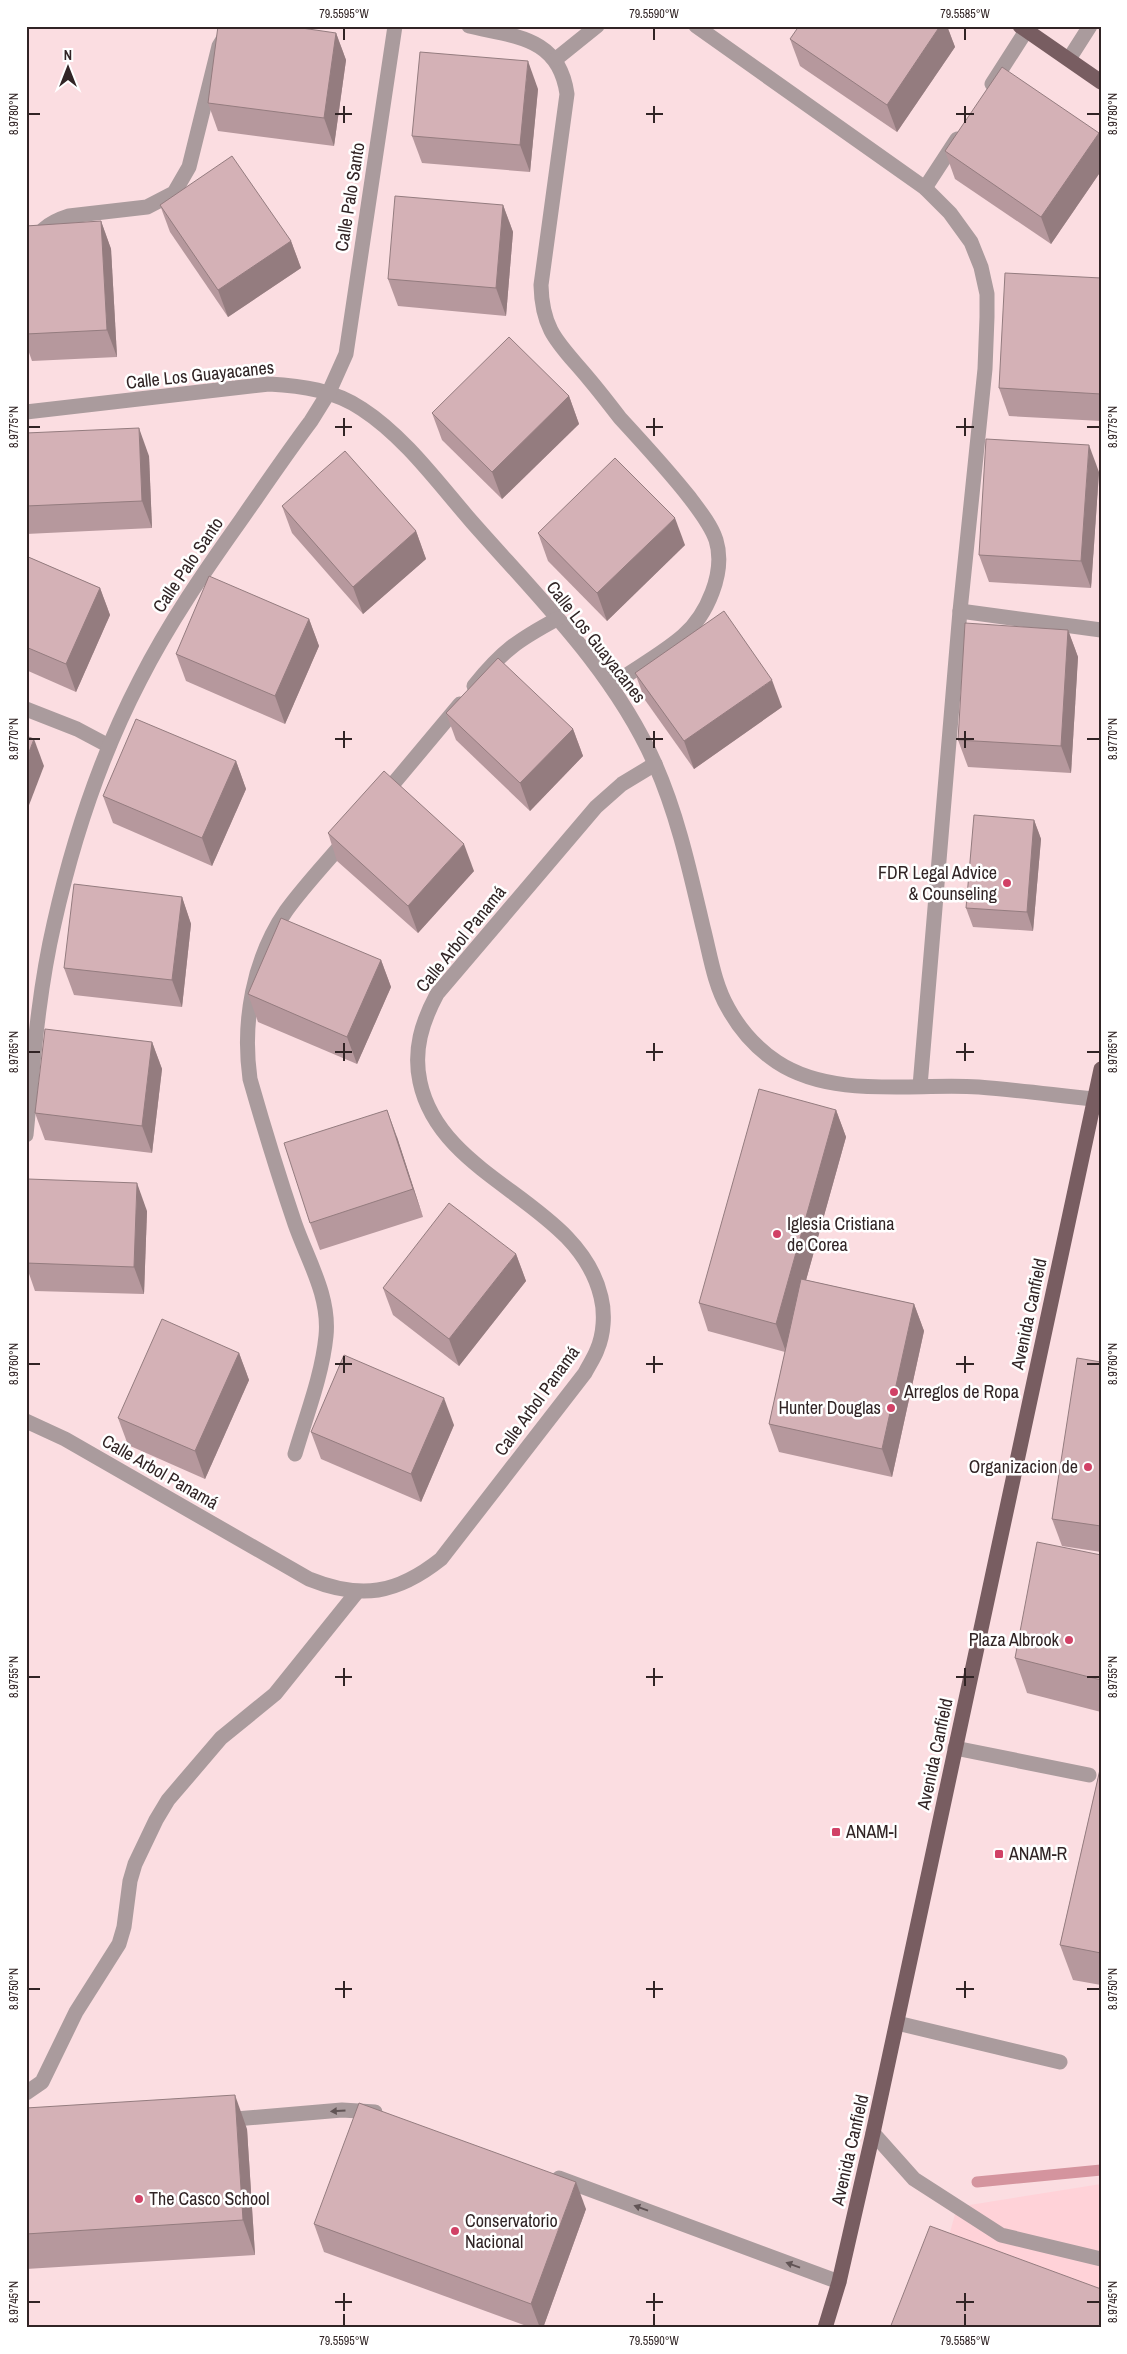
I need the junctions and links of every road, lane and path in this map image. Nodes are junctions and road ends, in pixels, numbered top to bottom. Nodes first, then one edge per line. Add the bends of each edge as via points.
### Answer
1 (231, 26) edge
2 (394, 26) edge
3 (469, 26) edge
4 (597, 26) edge
5 (696, 26) edge
6 (1090, 26) edge
7 (1023, 28) edge
8 (556, 59) junction
9 (1069, 59) junction
10 (1101, 82) edge
11 (984, 97) edge
12 (962, 130) edge
13 (925, 188) junction
14 (26, 252) edge
15 (329, 392) junction
16 (26, 412) edge
17 (960, 611) junction
18 (558, 619) junction
19 (1101, 630) edge
20 (611, 686) junction
21 (26, 709) edge
22 (109, 746) junction
23 (655, 764) junction
24 (375, 806) edge
25 (356, 828) edge
26 (1101, 1069) edge
27 (920, 1086) junction
28 (1097, 1098) edge
29 (26, 1135) edge
30 (26, 1422) edge
31 (295, 1454) dead end
32 (357, 1592) junction
33 (955, 1748) junction
34 (1089, 1775) dead end
35 (897, 2023) junction
36 (1060, 2062) dead end
37 (26, 2093) edge
38 (389, 2116) edge
39 (212, 2121) edge
40 (873, 2133) junction
41 (543, 2172) edge
42 (1101, 2259) edge
43 (839, 2282) junction
44 (825, 2328) edge

1 - 14 street via 219,46 189,167 174,193 147,207 57,220 37,233
2 - 15 street, Calle Palo Santo via 346,354
3 - 8 street via 529,40
4 - 8 street
5 - 13 street
6 - 9 street
7 - 9 main road
7 - 11 street
8 - 20 street via 565,76 567,94 541,285 541,307 558,344 700,512 716,539 718,556 713,591 700,616 684,636
9 - 10 main road
12 - 13 street
13 - 17 street via 950,213 971,242 987,294 985,369
15 - 16 street, Calle Los Guayacanes via 269,384
15 - 18 street, Calle Los Guayacanes via 360,408 387,428
15 - 22 street, Calle Palo Santo via 174,619 139,680
17 - 19 street
17 - 27 street
18 - 20 street, Calle Los Guayacanes
18 - 24 street via 528,634 495,659
20 - 23 street, Calle Los Guayacanes
21 - 22 street
22 - 29 street, Calle Palo Santo via 74,843 54,924 37,1026
23 - 27 street, Calle Los Guayacanes via 681,836 717,982 726,1006 742,1030 777,1062 814,1080 850,1087
23 - 32 street, Calle Arbol Panamá via 622,784 596,807 452,976 429,1009 418,1048 423,1094 431,1116 442,1132 570,1240 589,1263 604,1306 598,1349 585,1373 441,1559 402,1584
25 - 31 street via 285,912 269,942 254,984 247,1032 250,1079 260,1117 296,1226 320,1283 326,1316 321,1367
26 - 28 main road, Avenida Canfield
27 - 28 street, Calle Los Guayacanes via 980,1087
28 - 33 main road, Avenida Canfield
30 - 32 street, Calle Arbol Panamá via 65,1439 309,1579 331,1588
32 - 37 street via 275,1694 221,1738 168,1800 135,1864 119,1944 76,2012 42,2082
33 - 34 street
33 - 35 main road, Avenida Canfield
35 - 36 street
35 - 40 main road, Avenida Canfield
38 -> 39 street via 342,2110
40 - 42 street via 914,2179 1000,2235
40 - 43 main road, Avenida Canfield
43 -> 41 street
43 - 44 main road, Avenida Canfield

